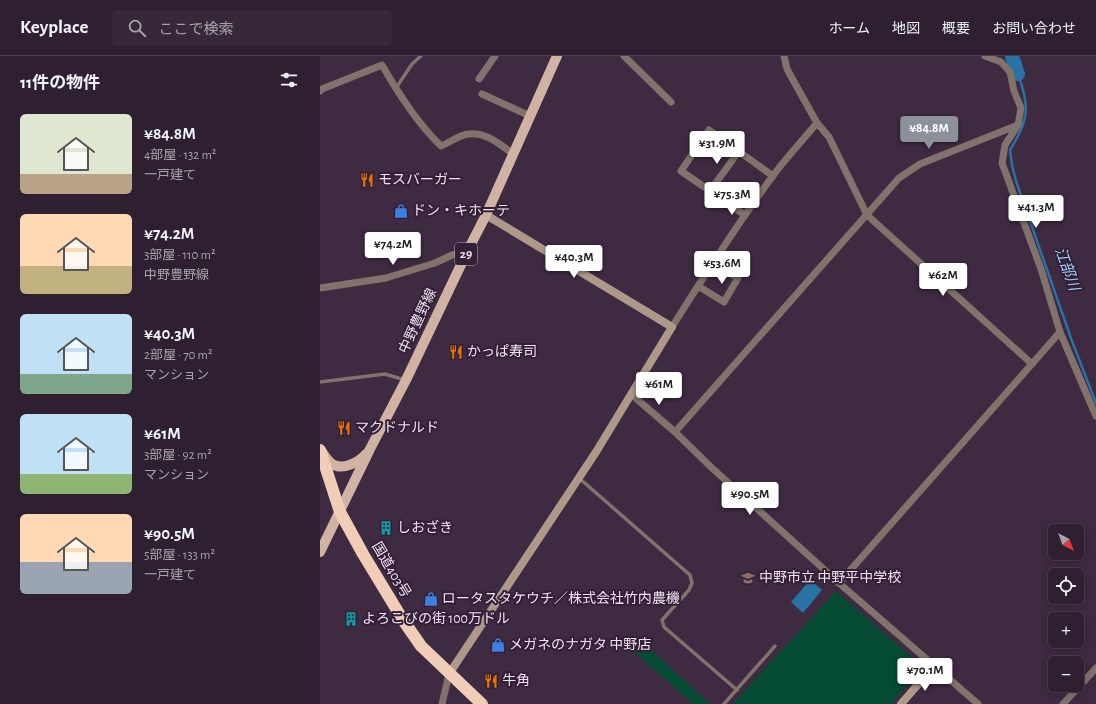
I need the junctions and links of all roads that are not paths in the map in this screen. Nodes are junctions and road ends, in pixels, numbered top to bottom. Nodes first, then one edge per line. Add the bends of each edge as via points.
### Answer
1 (422, 56) edge
2 (495, 56) edge
3 (557, 56) edge
4 (624, 56) edge
5 (784, 56) edge
6 (985, 56) edge
7 (479, 79) dead end
8 (320, 81) edge
9 (395, 89) junction
10 (321, 90) edge
11 (482, 94) dead end
12 (671, 102) dead end
13 (530, 116) junction
14 (817, 123) junction
15 (1018, 125) junction
16 (739, 151) junction
17 (513, 154) junction
18 (773, 176) junction
19 (710, 191) junction
20 (486, 214) junction
21 (744, 215) junction
22 (867, 215) junction
23 (468, 250) junction
24 (711, 263) junction
25 (698, 286) junction
26 (320, 288) edge
27 (672, 327) junction
28 (1060, 332) junction
29 (1032, 364) junction
30 (406, 380) junction
31 (320, 382) edge
32 (631, 394) junction
33 (1096, 416) edge
34 (675, 432) junction
35 (370, 449) junction
36 (320, 450) edge
37 (579, 478) junction
38 (340, 512) junction
39 (322, 546) edge
40 (839, 583) junction
41 (775, 646) dead end
42 (934, 666) junction
43 (1096, 668) edge
44 (449, 674) junction
45 (736, 690) junction
46 (442, 704) edge
47 (482, 704) edge
48 (724, 704) edge
49 (902, 704) edge
50 (978, 704) edge
51 (1063, 704) edge

1 - 9 lane via 412,64
2 - 7 street
3 - 13 main road, 中野豊野線 / 29
4 - 12 street
5 - 14 street via 787,69
6 - 15 street via 1001,62 1010,72 1021,108
8 - 10 street
9 - 10 street via 382,65
9 - 17 street via 441,146 470,134 482,135
11 - 13 street
13 - 17 main road, 中野豊野線 / 29
14 - 18 street
14 - 22 street via 829,138
15 - 22 street via 920,164 899,178
15 - 28 street via 1005,144 1002,163 1041,269
16 - 18 street
16 - 19 street
16 - 19 street via 710,130 681,171
17 - 20 main road, 中野豊野線 / 29
18 - 21 street
19 - 21 street
20 - 23 main road, 中野豊野線 / 29
20 - 27 street
21 - 24 street
22 - 29 street
22 - 34 street
23 - 26 street via 435,264 386,278
23 - 30 main road, 中野豊野線 / 29
24 - 25 street
24 - 25 street via 738,278 724,302
25 - 27 street
27 - 32 street
28 - 29 street
28 - 33 street
29 - 40 street
30 - 31 lane via 385,374
30 - 35 main road, 中野豊野線 / 29
32 - 34 street
32 - 37 street
34 - 40 street
35 - 36 main road via 354,463 341,466 332,464
35 - 38 main road, 中野豊野線 / 29
36 - 38 highway, 国道403号
37 - 44 street
37 - 45 lane via 690,575 692,583 689,590 662,620 664,627
38 - 39 main road, 中野豊野線 / 29
38 - 44 highway, 国道403号 via 403,620 421,646
40 - 42 street
41 - 45 lane
42 - 49 street
42 - 50 street
43 - 51 street
44 - 46 street
44 - 47 highway, 国道403号
45 - 48 lane

